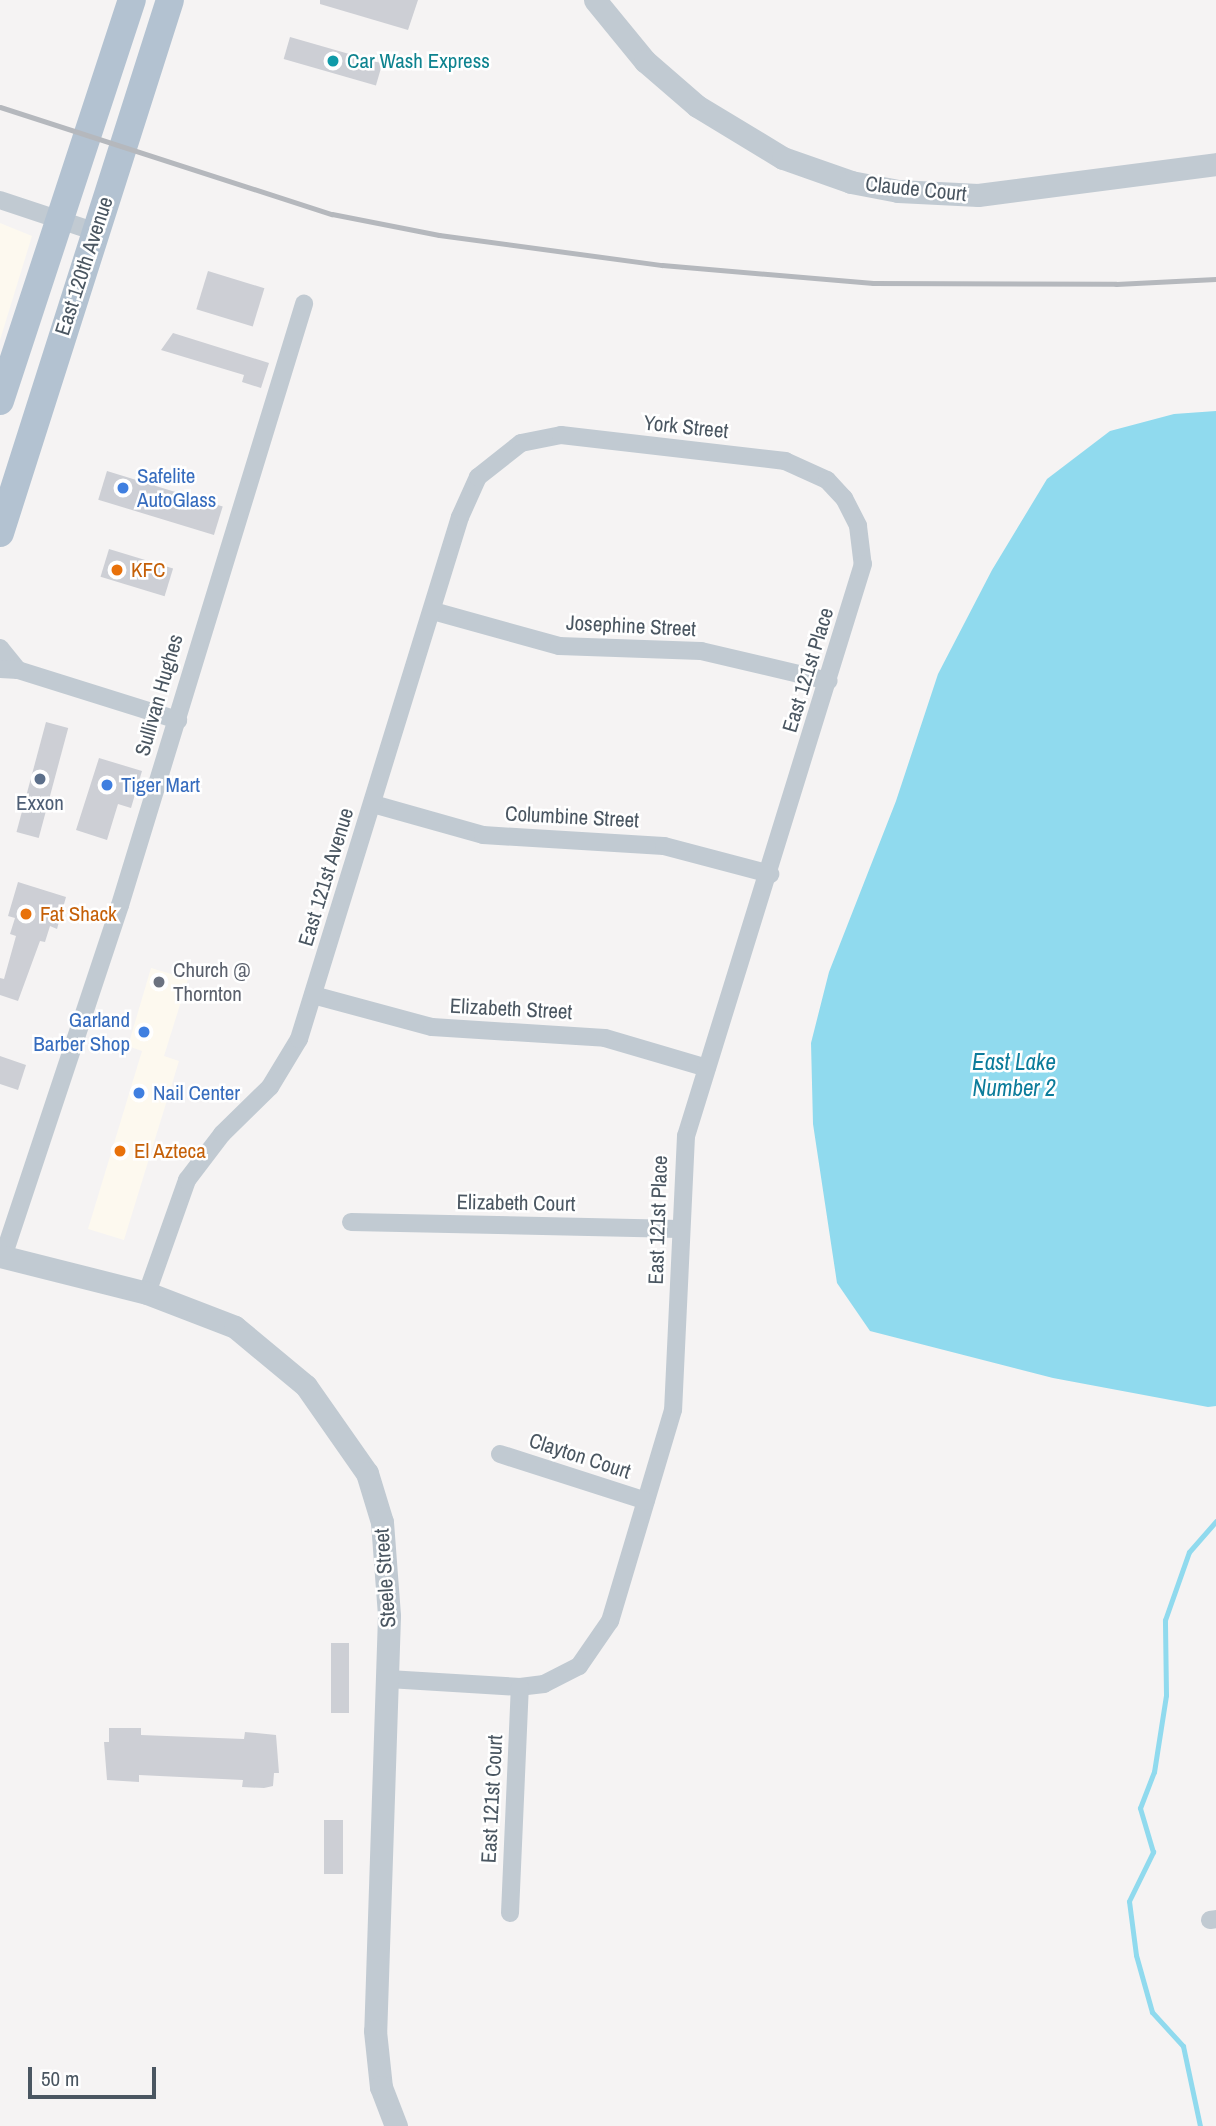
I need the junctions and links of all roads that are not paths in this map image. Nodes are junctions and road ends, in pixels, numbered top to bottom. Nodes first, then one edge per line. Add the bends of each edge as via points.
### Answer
1 (131, 0) edge
2 (170, 0) edge
3 (595, 0) edge
4 (1216, 164) edge
5 (0, 200) edge
6 (59, 221) junction
7 (96, 232) junction
8 (304, 304) dead end
9 (0, 401) edge
10 (505, 452) joint
11 (850, 507) joint
12 (0, 533) edge
13 (433, 611) junction
14 (0, 648) edge
15 (0, 669) edge
16 (18, 670) junction
17 (829, 681) junction
18 (178, 720) junction
19 (373, 804) junction
20 (770, 874) junction
21 (313, 995) junction
22 (707, 1068) junction
23 (351, 1222) dead end
24 (680, 1229) junction
25 (2, 1257) edge
26 (148, 1293) junction
27 (500, 1454) dead end
28 (646, 1501) junction
29 (388, 1679) junction
30 (520, 1687) junction
31 (510, 1913) dead end
32 (396, 2126) edge

1 - 6 main road, East 120th Avenue
2 - 7 main road, East 120th Avenue
3 - 4 street, Claude Court via 645,61 696,107 783,158 850,182 898,191 978,195
5 - 6 street
6 - 7 street
6 - 9 main road, East 120th Avenue
7 - 12 main road, East 120th Avenue
8 - 18 street, Sullivan Hughes via 193,656
10 - 11 street, York Street via 539,437 561,435 785,461 827,480
10 - 13 street, East 121st Avenue via 473,485
11 - 17 street, East 121st Place via 858,526 863,564
13 - 17 street, Josephine Street via 559,646 701,651
13 - 19 street, East 121st Avenue
14 - 16 street
15 - 16 street
16 - 18 street
17 - 20 street, East 121st Place
18 - 25 street, Sullivan Hughes
19 - 20 street, Columbine Street via 483,835 664,846
19 - 21 street, East 121st Avenue
20 - 22 street, East 121st Place
21 - 22 street, Elizabeth Street via 432,1027 606,1038
21 - 26 street, East 121st Avenue via 282,1072 222,1134 187,1180
22 - 24 street, East 121st Place via 681,1163
23 - 24 street, Elizabeth Court
24 - 28 street, East 121st Place via 673,1410
25 - 26 street, Steele Street
26 - 29 street, Steele Street via 220,1320 261,1345 313,1395 367,1473 382,1522 388,1577
27 - 28 street, Clayton Court
28 - 30 street, East 121st Place via 601,1638 570,1673 544,1684
29 - 30 street, East 121st Place
29 - 32 street, Steele Street via 375,2031 381,2087
30 - 31 street, East 121st Court

